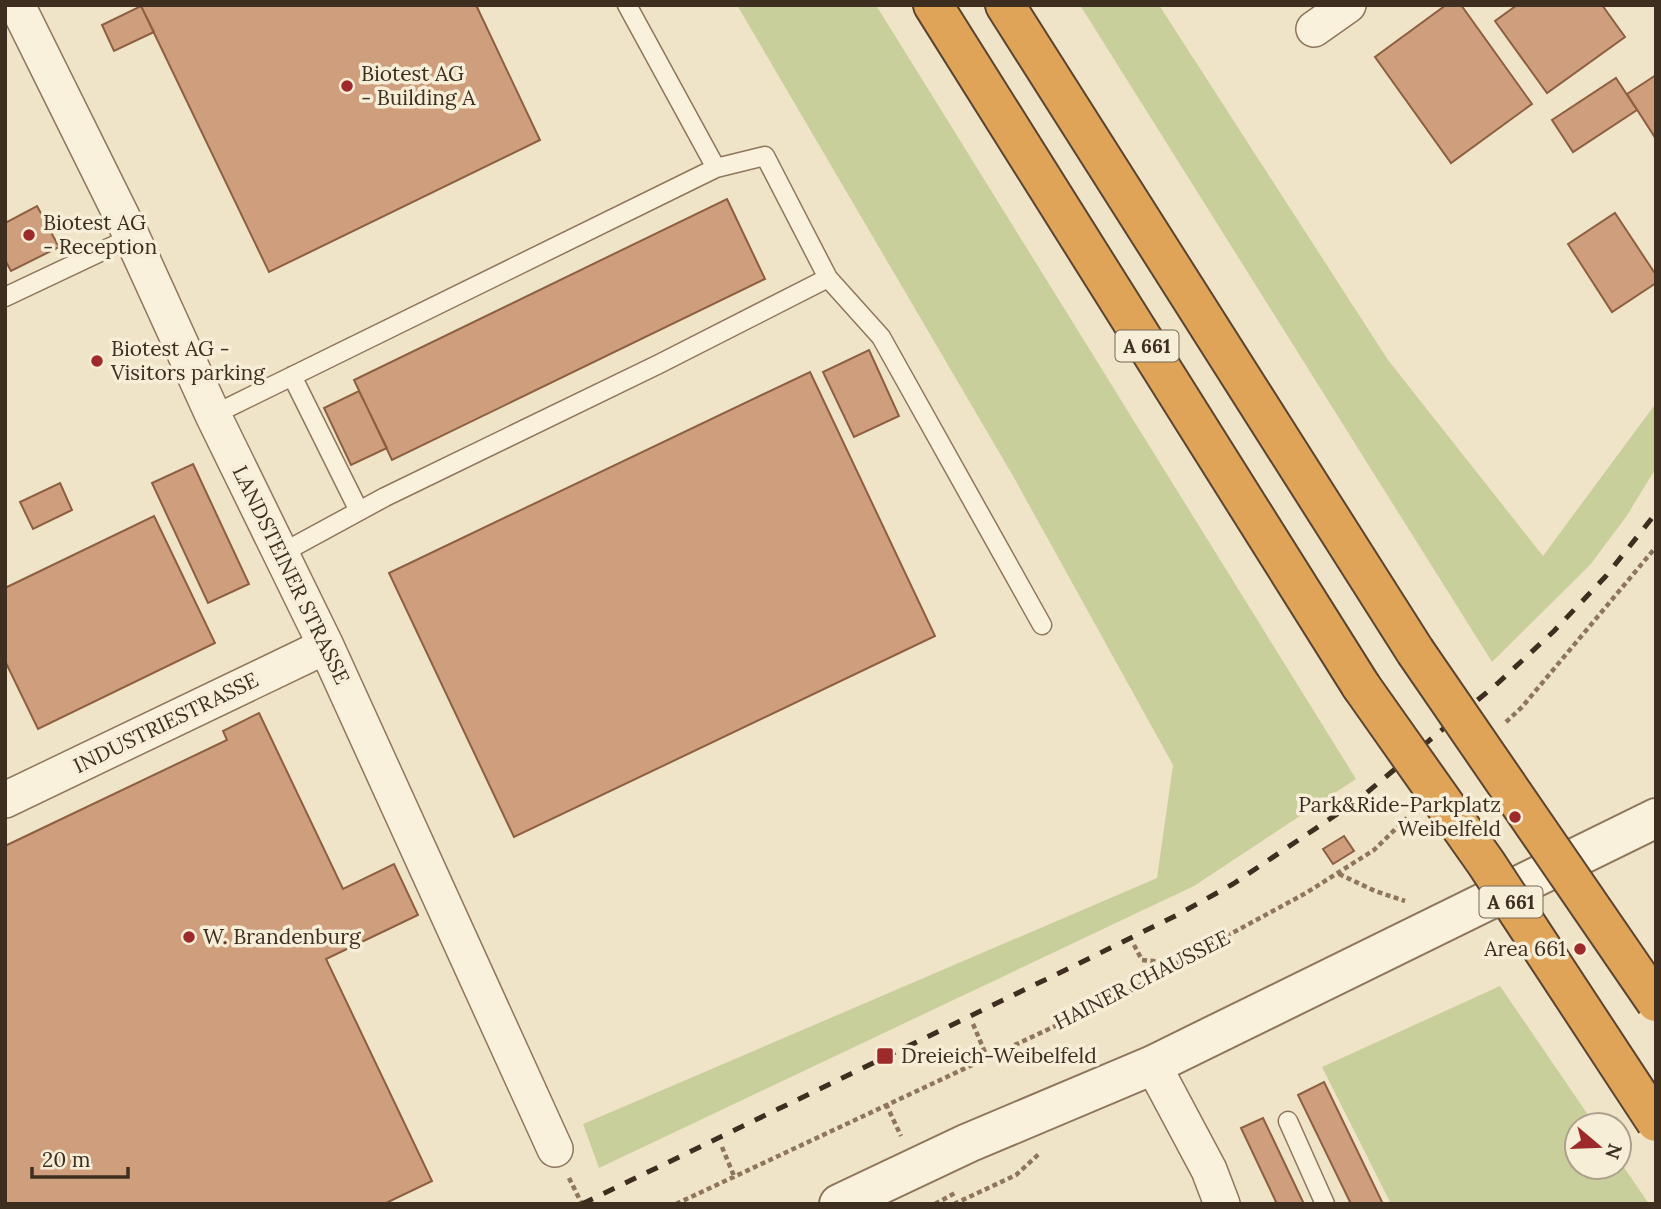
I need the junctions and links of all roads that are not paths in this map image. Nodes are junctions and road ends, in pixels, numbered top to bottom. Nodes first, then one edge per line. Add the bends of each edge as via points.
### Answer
1 (17, 5) edge
2 (627, 5) edge
3 (933, 5) edge
4 (1005, 5) edge
5 (1348, 5) edge
6 (1314, 29) dead end
7 (716, 168) junction
8 (132, 237) junction
9 (828, 278) junction
10 (5, 297) edge
11 (292, 376) junction
12 (213, 415) junction
13 (359, 511) junction
14 (282, 553) junction
15 (1042, 625) dead end
16 (326, 646) junction
17 (5, 800) edge
18 (1656, 818) edge
19 (1656, 1002) edge
20 (1153, 1065) junction
21 (1288, 1121) dead end
22 (1656, 1122) edge
23 (555, 1149) dead end
24 (839, 1204) edge
25 (1222, 1204) edge
26 (1325, 1204) edge

1 - 8 street, LANDSTEINER STRASSE
2 - 7 lane
3 - 22 highway, A 661, bridge via 1362,686 1486,863
4 - 19 highway, A 661, bridge via 1415,651
5 - 6 street
7 - 9 lane via 765,156
7 - 11 lane
8 - 10 lane
8 - 12 street, LANDSTEINER STRASSE
9 - 13 lane
9 - 15 lane via 881,337
11 - 12 lane
11 - 13 lane
12 - 14 street, LANDSTEINER STRASSE
13 - 14 lane
14 - 16 street, LANDSTEINER STRASSE
16 - 17 street, INDUSTRIESTRASSE
16 - 23 street, LANDSTEINER STRASSE
18 - 20 street
20 - 24 street via 968,1143
20 - 25 street
21 - 26 lane

